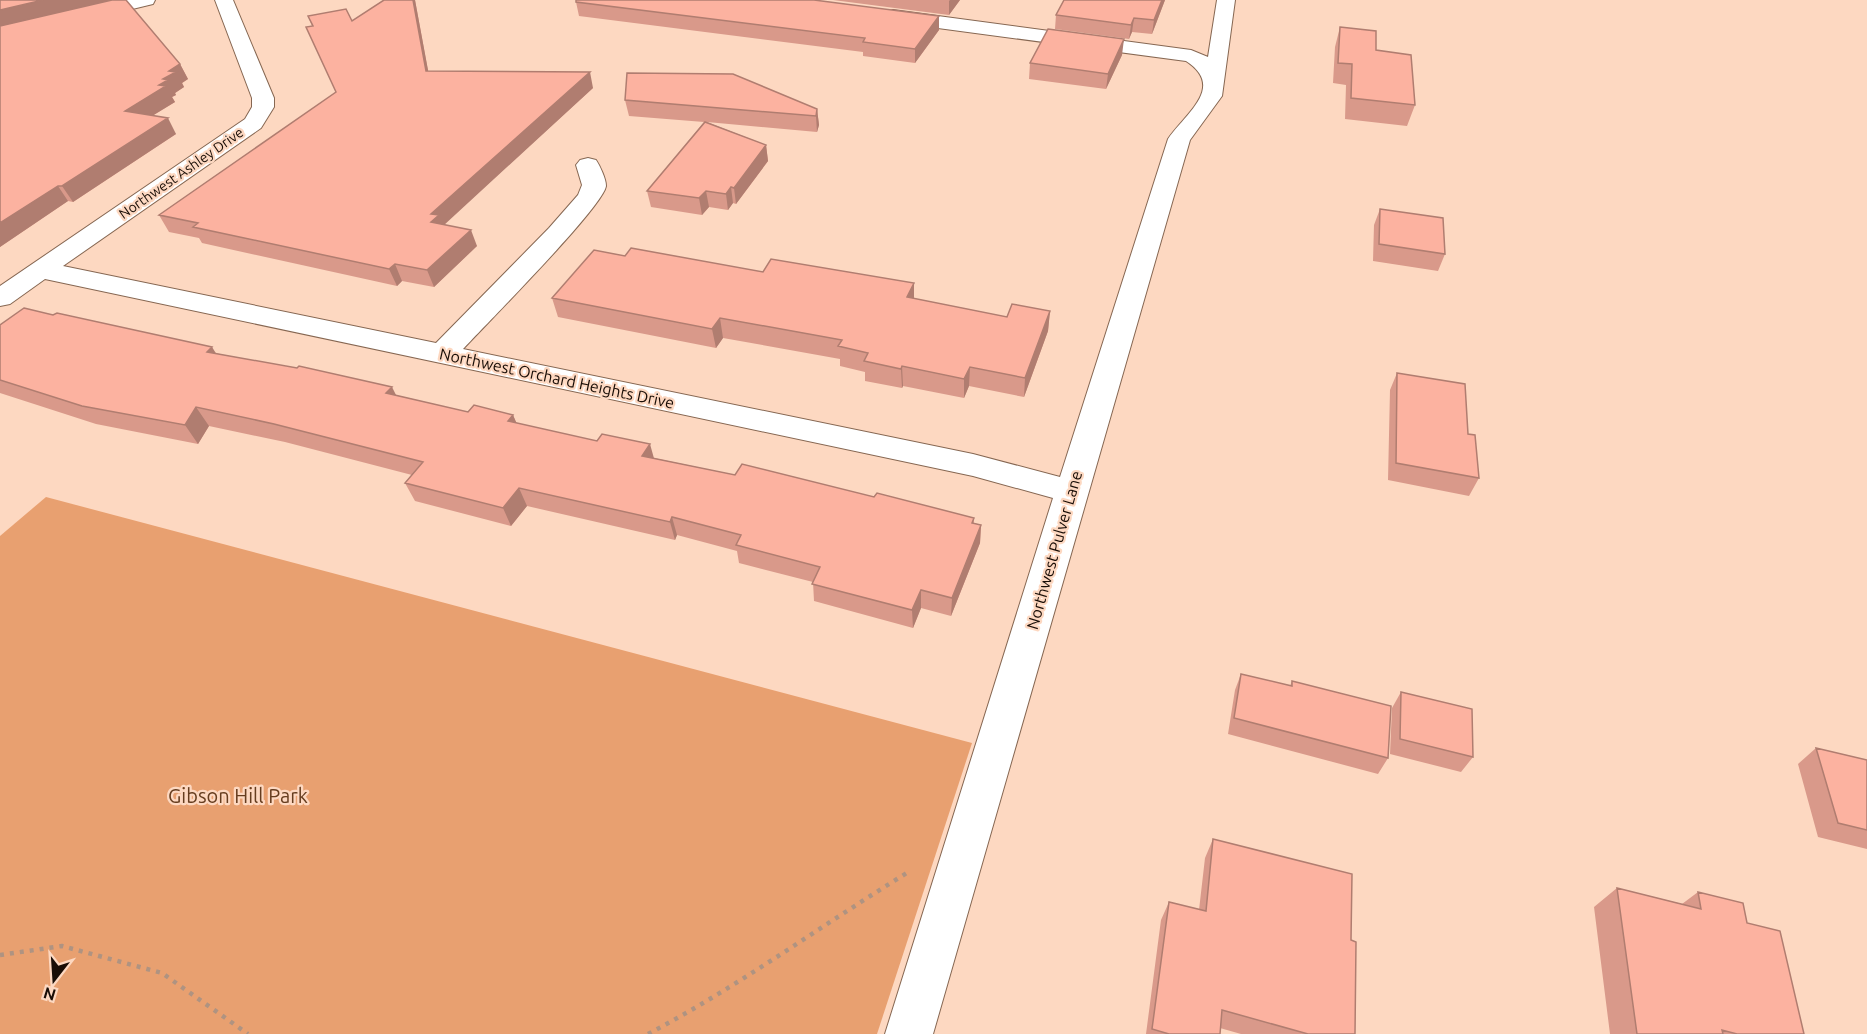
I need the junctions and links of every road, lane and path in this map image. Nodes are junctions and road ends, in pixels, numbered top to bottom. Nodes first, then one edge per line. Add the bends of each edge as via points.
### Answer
1 (147, 0) edge
2 (224, 0) edge
3 (1226, 0) edge
4 (880, 14) edge
5 (1, 33) edge
6 (1215, 76) junction
7 (588, 165) dead end
8 (42, 270) junction
9 (0, 298) edge
10 (442, 354) junction
11 (1070, 491) junction
12 (966, 846) junction
13 (0, 955) edge
14 (248, 1034) edge
15 (648, 1034) edge
16 (909, 1034) edge

1 - 5 street
2 - 8 street, Northwest Ashley Drive via 263,98 263,107 253,123
3 - 6 street, Northwest Pulver Lane
4 - 6 street via 1173,53 1200,60
6 - 11 street, Northwest Pulver Lane via 1210,100 1179,139
7 - 10 street via 594,185 588,197
8 - 9 street, Northwest Ashley Drive
8 - 10 street, Northwest Orchard Heights Drive
10 - 11 street, Northwest Orchard Heights Drive via 973,465
11 - 12 street, Northwest Pulver Lane
12 - 15 path via 906,873 705,1004
12 - 16 street, Northwest Pulver Lane
13 - 14 path via 62,946 162,973

